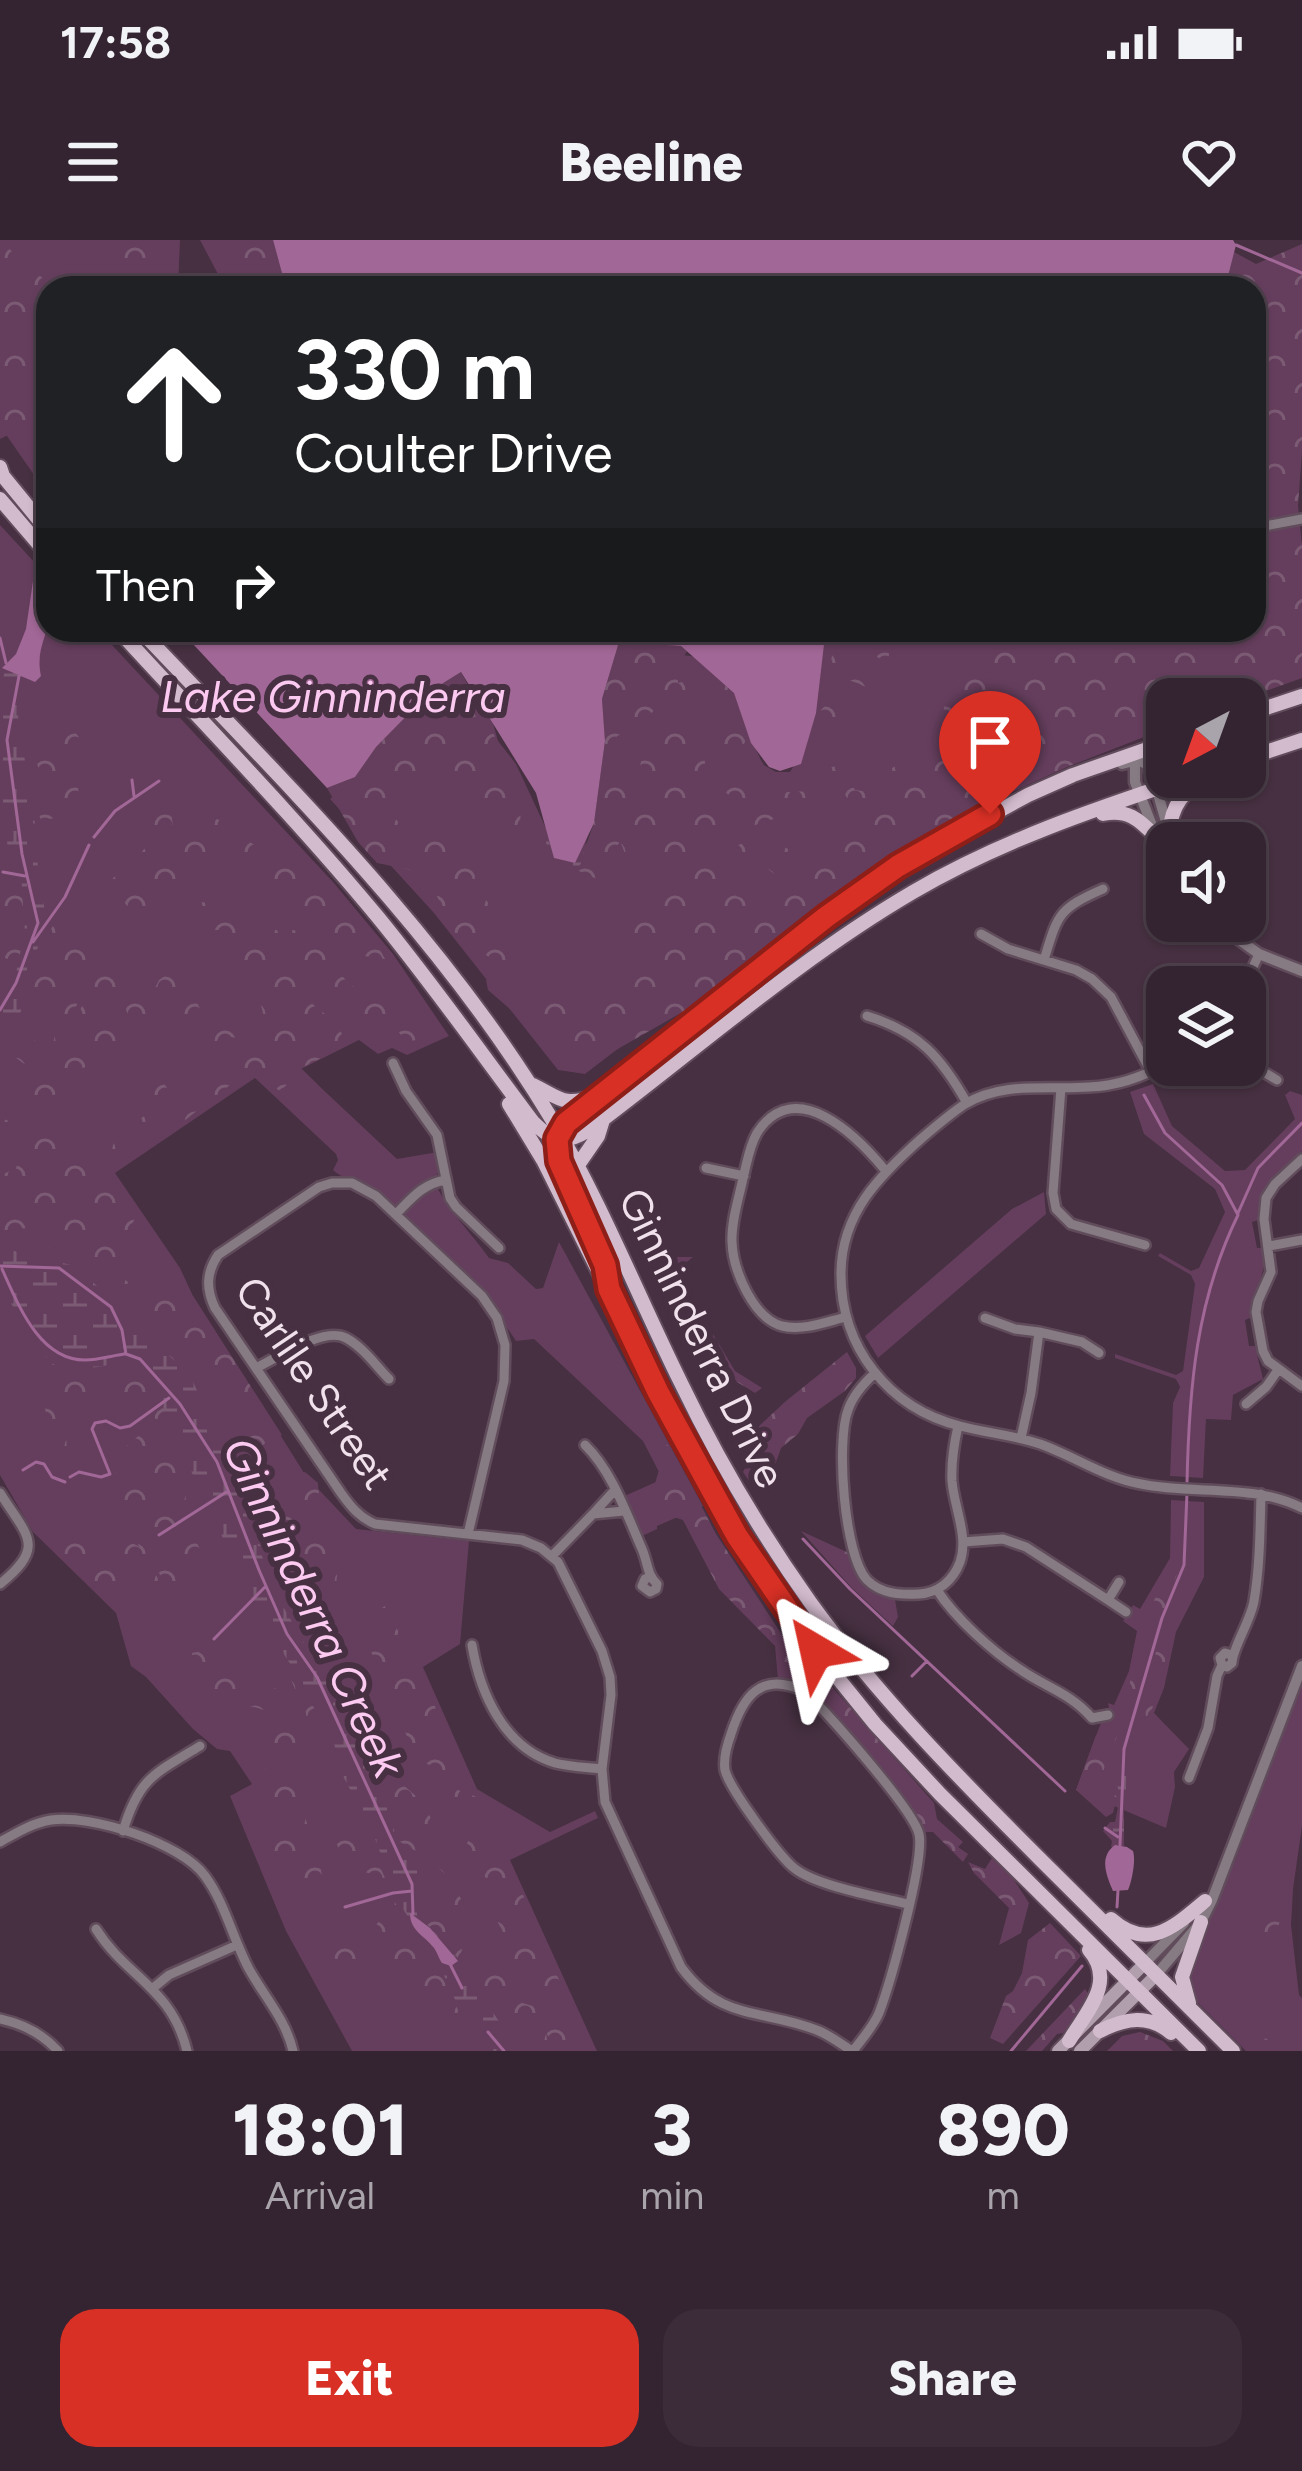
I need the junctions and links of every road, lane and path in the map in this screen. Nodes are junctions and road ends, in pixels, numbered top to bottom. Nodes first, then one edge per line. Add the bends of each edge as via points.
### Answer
1 (1, 472) edge
2 (0, 499) edge
3 (0, 515) edge
4 (36, 518) edge
5 (1302, 519) edge
6 (1266, 526) edge
7 (22, 527) junction
8 (36, 542) edge
9 (129, 642) edge
10 (151, 642) edge
11 (1301, 696) edge
12 (1266, 708) edge
13 (1302, 740) edge
14 (1146, 748) edge
15 (1146, 751) edge
16 (1266, 752) edge
17 (1138, 760) junction
18 (1146, 764) edge
19 (1073, 775) junction
20 (1146, 792) edge
21 (1139, 794) junction
22 (1068, 819) junction
23 (1156, 822) edge
24 (1146, 824) edge
25 (1102, 889) dead end
26 (981, 934) dead end
27 (1242, 942) edge
28 (1259, 954) junction
29 (1044, 960) junction
30 (1254, 966) edge
31 (1302, 971) edge
32 (422, 976) junction
33 (867, 1016) dead end
34 (1146, 1062) edge
35 (393, 1063) dead end
36 (1266, 1073) edge
37 (1146, 1074) edge
38 (1277, 1080) dead end
39 (528, 1082) junction
40 (1061, 1088) junction
41 (601, 1096) junction
42 (967, 1103) junction
43 (603, 1120) junction
44 (557, 1137) junction
45 (1302, 1159) edge
46 (578, 1165) junction
47 (706, 1168) dead end
48 (885, 1170) junction
49 (744, 1176) junction
50 (446, 1180) junction
51 (396, 1214) junction
52 (1302, 1240) edge
53 (1145, 1245) dead end
54 (1269, 1246) junction
55 (499, 1248) dead end
56 (609, 1289) junction
57 (846, 1317) junction
58 (986, 1318) dead end
59 (1039, 1332) junction
60 (1099, 1353) dead end
61 (256, 1368) junction
62 (1278, 1370) junction
63 (874, 1373) junction
64 (389, 1379) dead end
65 (1302, 1386) edge
66 (1246, 1404) dead end
67 (958, 1426) junction
68 (1021, 1438) junction
69 (585, 1445) dead end
70 (614, 1490) junction
71 (0, 1493) edge
72 (1261, 1494) junction
73 (1302, 1508) edge
74 (624, 1511) junction
75 (593, 1514) junction
76 (468, 1534) junction
77 (963, 1542) junction
78 (552, 1556) junction
79 (650, 1577) dead end
80 (1119, 1582) dead end
81 (0, 1584) edge
82 (937, 1590) junction
83 (1108, 1600) junction
84 (1126, 1612) dead end
85 (472, 1645) dead end
86 (1302, 1666) edge
87 (1108, 1715) dead end
88 (1092, 1718) junction
89 (1087, 1733) dead end
90 (200, 1746) dead end
91 (602, 1769) junction
92 (1189, 1778) dead end
93 (123, 1832) junction
94 (0, 1842) edge
95 (1221, 1877) junction
96 (1071, 1887) junction
97 (1204, 1901) junction
98 (908, 1904) junction
99 (1052, 1906) junction
100 (1201, 1922) junction
101 (96, 1929) dead end
102 (238, 1945) junction
103 (1150, 1969) junction
104 (1134, 1986) junction
105 (153, 1988) junction
106 (1191, 2009) junction
107 (0, 2019) edge
108 (1100, 2031) junction
109 (1069, 2048) edge
110 (58, 2051) edge
111 (187, 2051) edge
112 (293, 2051) edge
113 (853, 2051) edge
114 (1197, 2051) edge
115 (1233, 2051) edge

1 - 4 main road
2 - 7 main road
3 - 7 main road
5 - 6 street
7 - 8 main road
9 - 32 main road, Ginninderra Drive via 317,845
10 - 39 main road, Ginninderra Drive via 401,911
11 - 12 main road
13 - 16 main road
14 - 19 main road
15 - 17 street
17 - 18 street
17 - 19 street
17 - 21 street
19 - 41 main road via 904,862
20 - 21 main road
21 - 22 main road
21 - 23 street
22 - 24 main road via 1115,811
22 - 43 main road via 919,889 820,952
25 - 29 street via 1061,913
26 - 29 street
27 - 28 street
28 - 30 street
28 - 31 street
29 - 34 street via 1105,990
32 - 44 main road, Ginninderra Drive via 532,1122
32 - 56 main road, Ginninderra Drive via 543,1160
33 - 42 street via 934,1053
35 - 50 street via 437,1135
36 - 38 street
37 - 40 street
39 - 41 main road via 561,1101
39 - 44 main road, Ginninderra Drive
40 - 42 street via 995,1091
40 - 53 street via 1056,1209 1071,1224
41 - 44 main road
42 - 48 street
43 - 44 main road via 575,1138
43 - 46 main road
44 - 46 main road, Ginninderra Drive
44 - 56 main road
45 - 54 street via 1266,1198
46 - 96 main road, Ginninderra Drive via 689,1399 781,1558 897,1711
47 - 49 street
48 - 49 street via 850,1132 804,1109 763,1126
48 - 57 street via 848,1232 841,1270
49 - 57 street via 732,1246 756,1308 796,1328
50 - 51 street via 421,1188
50 - 55 street via 456,1207
51 - 61 street, Carlile Street via 365,1188 332,1183 218,1255 210,1297
51 - 76 street, Carlile Street via 482,1296 503,1336 504,1381
52 - 54 street
54 - 62 street via 1271,1272 1256,1312 1263,1351
56 - 99 main road, Ginninderra Drive via 692,1459 816,1651 875,1724
57 - 63 street
58 - 59 street
59 - 60 street
59 - 68 street
61 - 64 street via 338,1335
61 - 76 street, Carlile Street via 364,1519
62 - 65 street
62 - 66 street
63 - 67 street via 906,1403
63 - 82 street via 844,1422 856,1562 881,1590
67 - 68 street
67 - 77 street via 952,1476
68 - 72 street via 1144,1485
69 - 70 street
70 - 74 street
70 - 75 street
71 - 81 street via 29,1549
72 - 73 street
72 - 92 street via 1254,1604 1232,1665 1217,1676
74 - 75 street
74 - 79 street
75 - 78 street
76 - 78 street, Carlile Street via 522,1540
77 - 82 street via 956,1572
77 - 83 street via 1025,1546
78 - 91 street via 608,1668
80 - 83 street
82 - 88 street via 1016,1668 1067,1694
83 - 84 street
85 - 91 street via 476,1671 515,1740 551,1762
86 - 95 street
87 - 88 street
88 - 89 street
90 - 93 street via 146,1780
91 - 113 street via 610,1818 692,1983 724,2006 816,2030
93 - 94 street via 65,1819
93 - 102 street via 196,1865
95 - 97 street
95 - 100 street
96 - 97 main road via 1142,1935 1180,1922
96 - 103 main road
97 - 103 street
98 - 98 street via 921,1850 910,1814 804,1691 773,1684 751,1694 739,1709 725,1770 783,1856 812,1879
98 - 113 street via 880,2011
99 - 104 main road, Ginninderra Drive
99 - 109 main road via 1101,1976
100 - 103 street
100 - 106 main road via 1182,1976
101 - 105 street
102 - 105 street
102 - 112 street
103 - 104 main road
103 - 106 main road
104 - 108 main road
104 - 109 main road
104 - 114 main road, Ginninderra Drive
105 - 111 street
106 - 115 main road
107 - 110 street via 38,2033
108 - 109 main road
108 - 114 main road via 1150,2019

